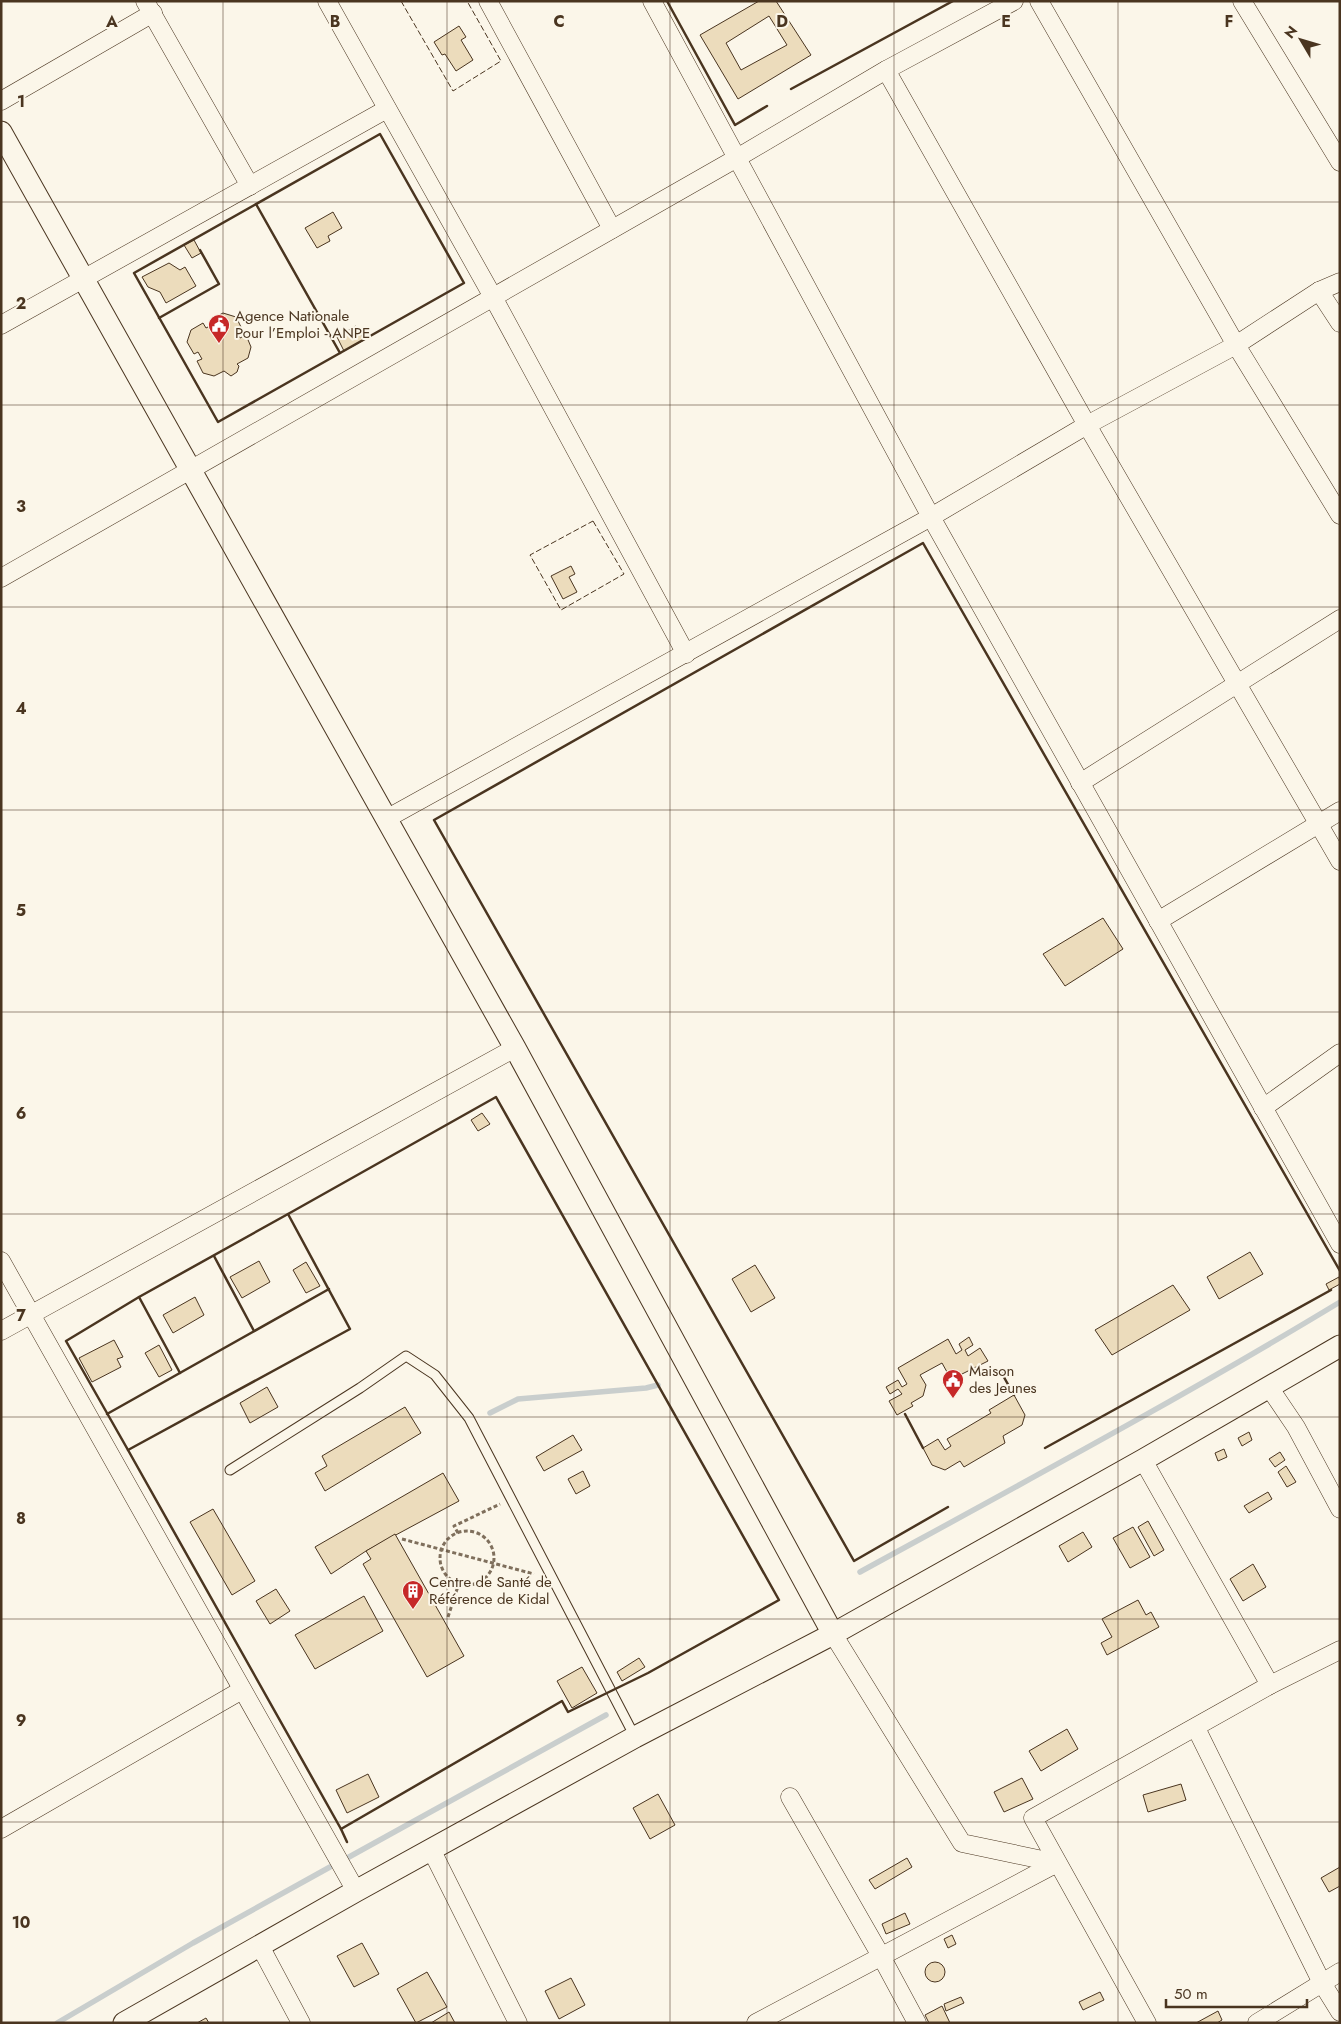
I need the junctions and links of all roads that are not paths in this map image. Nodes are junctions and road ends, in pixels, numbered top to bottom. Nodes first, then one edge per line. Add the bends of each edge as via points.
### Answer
1 (327, 1) edge
2 (488, 1) edge
3 (652, 1) edge
4 (1039, 1) edge
5 (1242, 1) edge
6 (1012, 2) edge
7 (150, 9) edge
8 (886, 70) junction
9 (1, 101) edge
10 (388, 109) junction
11 (1, 132) edge
12 (737, 158) junction
13 (1340, 162) edge
14 (250, 186) junction
15 (612, 230) junction
16 (83, 279) junction
17 (1340, 282) edge
18 (1320, 291) junction
19 (493, 297) junction
20 (1340, 323) edge
21 (1, 325) edge
22 (1236, 345) junction
23 (1087, 425) junction
24 (190, 470) junction
25 (1340, 515) edge
26 (931, 517) junction
27 (1, 578) edge
28 (1340, 619) edge
29 (686, 654) junction
30 (1238, 685) junction
31 (1080, 783) junction
32 (1340, 811) edge
33 (386, 819) junction
34 (1318, 824) junction
35 (1340, 861) edge
36 (1158, 921) junction
37 (515, 1048) junction
38 (1340, 1053) edge
39 (1263, 1108) junction
40 (1340, 1244) edge
41 (1, 1261) edge
42 (32, 1315) junction
43 (1, 1331) edge
44 (1340, 1346) edge
45 (1269, 1387) junction
46 (1143, 1460) junction
47 (230, 1470) dead end
48 (1340, 1509) edge
49 (833, 1634) junction
50 (1340, 1650) edge
51 (1270, 1685) junction
52 (242, 1690) junction
53 (1196, 1728) junction
54 (635, 1737) junction
55 (790, 1797) dead end
56 (1, 1830) edge
57 (432, 1851) junction
58 (1057, 1863) junction
59 (356, 1891) junction
60 (260, 1946) junction
61 (881, 1956) junction
62 (1340, 1972) edge
63 (1322, 1983) junction
64 (1340, 2012) edge
65 (124, 2023) edge
66 (301, 2023) edge
67 (518, 2023) edge
68 (756, 2023) edge
69 (917, 2023) edge
70 (1147, 2023) edge
71 (1257, 2023) edge

1 - 10 street
2 - 15 street
3 - 12 street
4 - 22 street
5 - 13 street
6 - 8 street
7 - 9 street
7 - 14 street
8 - 12 street
8 - 23 street
10 - 14 street
10 - 19 street
11 - 16 street
12 - 15 street
12 - 26 street
14 - 16 street
15 - 19 street
16 - 21 street
16 - 24 street
17 - 18 street
18 - 20 street
18 - 22 street
19 - 24 street
19 - 29 street
22 - 23 street
22 - 25 street
23 - 26 street
23 - 30 street
24 - 27 street
24 - 33 street
26 - 29 street
26 - 31 street
28 - 30 street
29 - 33 street
30 - 31 street
30 - 34 street
31 - 36 street
32 - 34 street
33 - 37 street
34 - 35 street
34 - 36 street
36 - 39 street
37 - 42 street
37 - 49 street
38 - 39 street
39 - 40 street
41 - 42 street
42 - 43 street
42 - 52 street
44 - 45 street
45 - 46 street
45 - 48 street via 1296,1427
46 - 49 street
46 - 51 street
47 - 54 lane via 406,1356 435,1375 469,1418
49 - 54 street
49 - 58 street via 962,1843
50 - 51 street
51 - 53 street
52 - 56 street
52 - 59 street
53 - 58 street via 1033,1818
53 - 63 street
54 - 57 street
55 - 61 street
57 - 59 street
57 - 67 street
58 - 61 street
58 - 70 street
59 - 60 street
60 - 65 street
60 - 66 street
61 - 68 street
61 - 69 street
62 - 63 street
63 - 64 street
63 - 71 street

